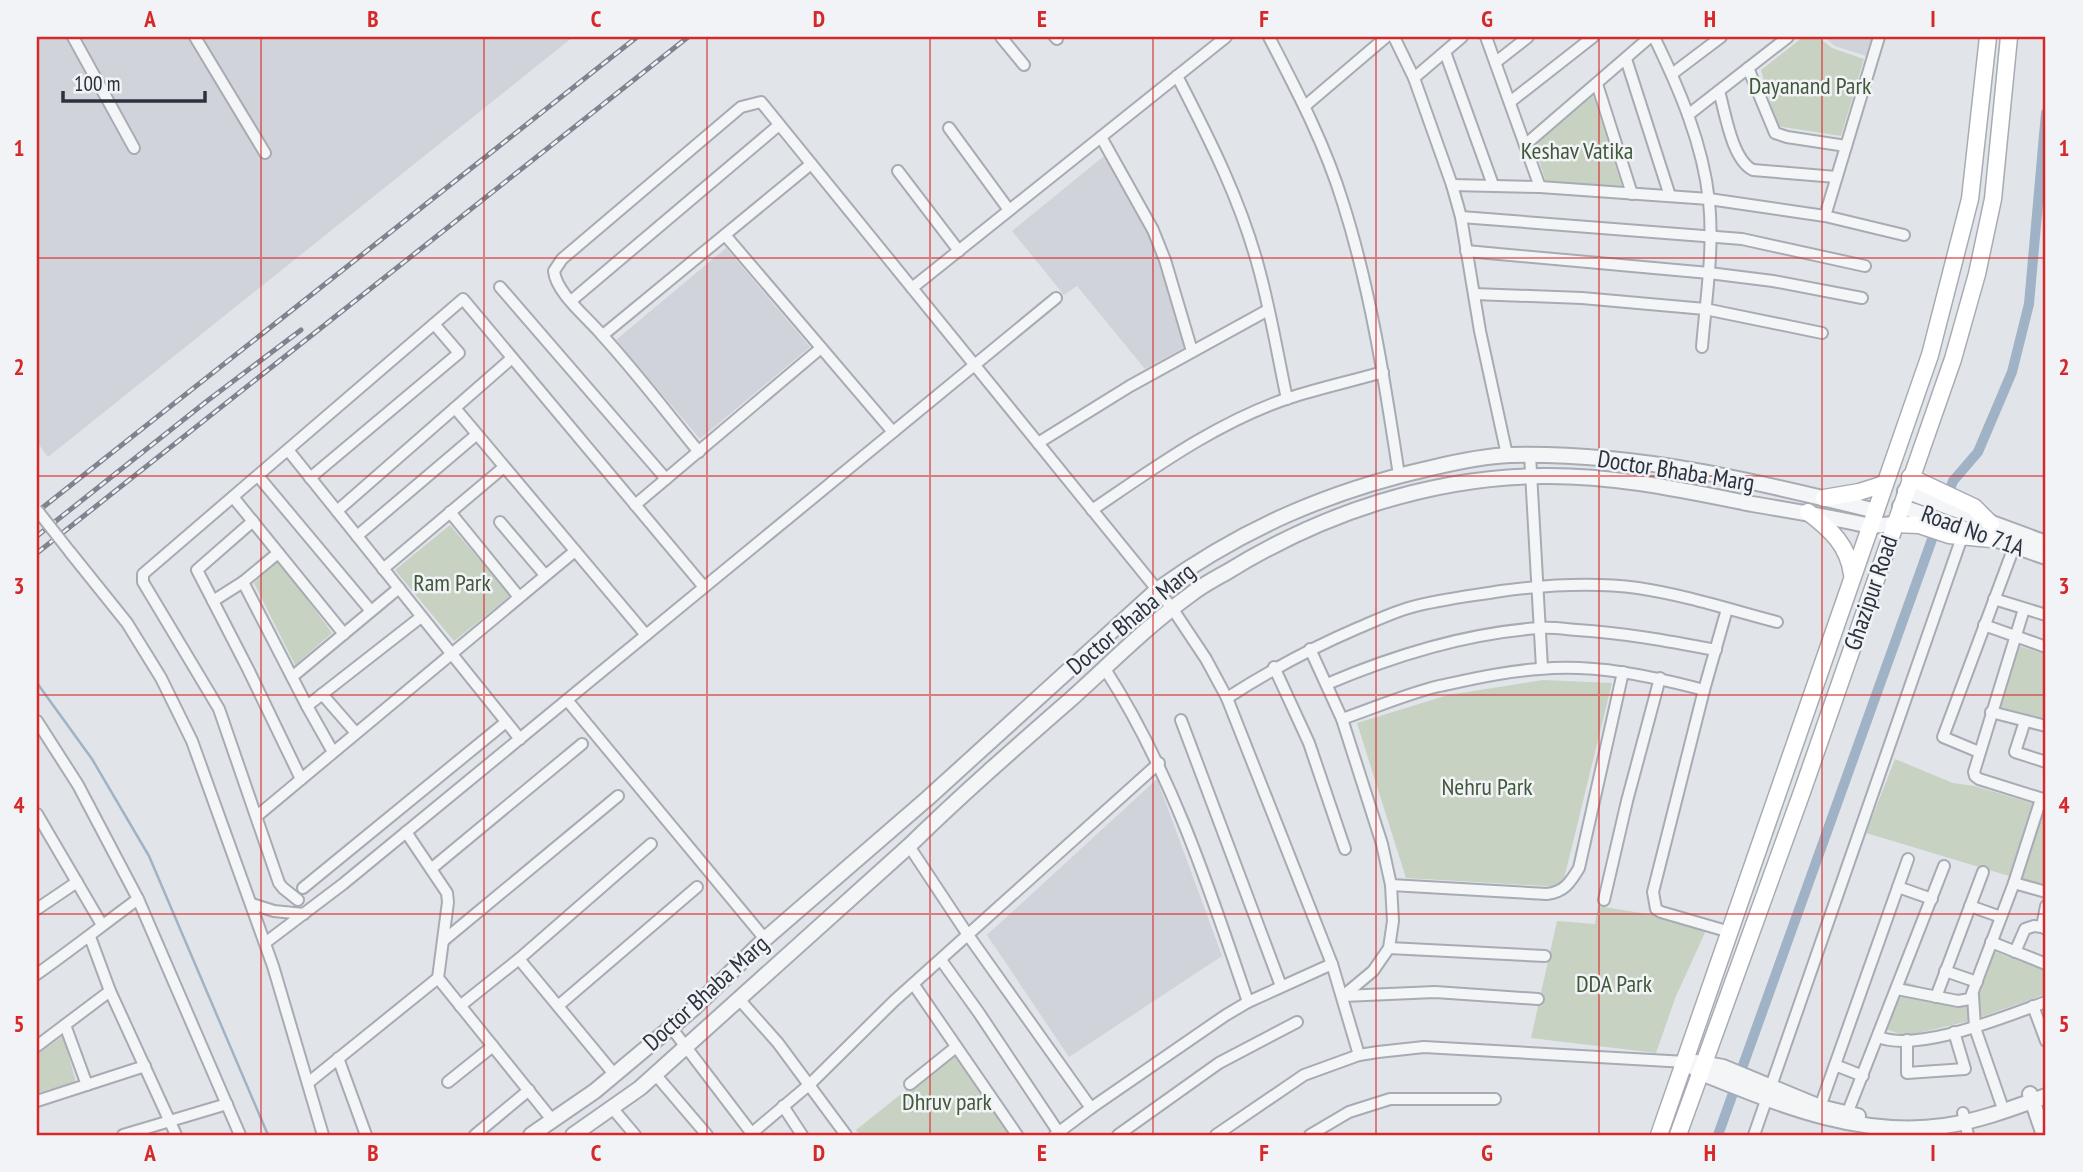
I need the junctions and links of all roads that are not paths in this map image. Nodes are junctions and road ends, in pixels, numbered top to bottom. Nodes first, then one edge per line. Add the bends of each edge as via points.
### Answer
1 (73, 37) edge
2 (195, 37) edge
3 (1001, 37) edge
4 (1226, 37) edge
5 (1269, 37) edge
6 (1386, 37) edge
7 (1394, 37) edge
8 (1462, 37) edge
9 (1486, 37) edge
10 (1528, 37) edge
11 (1593, 37) edge
12 (1652, 37) edge
13 (1721, 37) edge
14 (1788, 37) edge
15 (1879, 37) edge
16 (1988, 37) edge
17 (2009, 37) edge
18 (1445, 52) junction
19 (1626, 59) junction
20 (1496, 62) junction
21 (1024, 65) dead end
22 (1748, 68) junction
23 (1672, 74) junction
24 (1177, 76) junction
25 (1414, 78) junction
26 (1597, 84) junction
27 (1719, 91) junction
28 (1510, 102) junction
29 (1305, 106) junction
30 (1688, 115) junction
31 (779, 125) junction
32 (948, 128) dead end
33 (1101, 137) junction
34 (1525, 145) junction
35 (1846, 146) junction
36 (134, 148) dead end
37 (265, 153) dead end
38 (811, 164) junction
39 (898, 171) dead end
40 (1836, 177) junction
41 (1452, 185) junction
42 (1493, 185) junction
43 (1540, 187) junction
44 (1632, 194) junction
45 (1670, 196) junction
46 (1709, 199) junction
47 (1009, 210) junction
48 (1825, 216) junction
49 (1461, 217) junction
50 (1904, 234) dead end
51 (725, 235) junction
52 (1710, 237) junction
53 (959, 251) junction
54 (1466, 251) junction
55 (1865, 266) dead end
56 (1709, 273) junction
57 (500, 287) dead end
58 (912, 288) junction
59 (1474, 294) junction
60 (1056, 298) dead end
61 (1862, 298) dead end
62 (571, 301) junction
63 (1705, 309) junction
64 (1268, 310) junction
65 (434, 324) junction
66 (1822, 333) dead end
67 (603, 335) junction
68 (1702, 347) dead end
69 (821, 348) junction
70 (1192, 351) junction
71 (512, 358) junction
72 (974, 365) junction
73 (1383, 372) junction
74 (1287, 399) junction
75 (455, 408) junction
76 (893, 432) junction
77 (476, 435) junction
78 (1038, 443) junction
79 (288, 450) junction
80 (699, 452) junction
81 (1507, 455) junction
82 (1530, 455) junction
83 (1893, 460) junction
84 (504, 467) junction
85 (1399, 475) junction
86 (258, 476) junction
87 (1532, 476) junction
88 (310, 478) junction
89 (666, 479) junction
90 (1884, 484) junction
91 (1907, 485) junction
92 (233, 497) junction
93 (1817, 497) junction
94 (635, 505) junction
95 (1924, 506) junction
96 (37, 510) edge
97 (1093, 510) junction
98 (337, 512) junction
99 (1808, 512) junction
100 (450, 513) junction
101 (1873, 519) junction
102 (1955, 521) junction
103 (253, 522) junction
104 (500, 522) dead end
105 (1894, 524) junction
106 (1991, 531) junction
107 (357, 536) junction
108 (2046, 543) edge
109 (2014, 547) junction
110 (575, 551) junction
111 (278, 553) junction
112 (2046, 557) edge
113 (383, 569) junction
114 (545, 575) junction
115 (1852, 577) junction
116 (243, 582) junction
117 (1538, 586) junction
118 (704, 587) junction
119 (398, 588) junction
120 (1157, 590) junction
121 (519, 597) junction
122 (1994, 599) junction
123 (213, 601) junction
124 (1172, 608) junction
125 (1727, 609) junction
126 (2024, 609) junction
127 (371, 611) junction
128 (2046, 615) edge
129 (421, 617) junction
130 (1777, 622) dead end
131 (1984, 625) junction
132 (1541, 628) junction
133 (344, 634) junction
134 (646, 635) junction
135 (2014, 637) junction
136 (2046, 647) edge
137 (1310, 649) junction
138 (1716, 650) junction
139 (451, 654) junction
140 (1274, 667) junction
141 (1105, 668) junction
142 (1542, 668) junction
143 (1623, 672) junction
144 (292, 677) junction
145 (1660, 678) junction
146 (1327, 684) junction
147 (1704, 690) junction
148 (322, 694) junction
149 (1227, 698) junction
150 (567, 700) junction
151 (307, 706) junction
152 (1991, 712) junction
153 (1342, 719) junction
154 (1181, 720) dead end
155 (2025, 721) junction
156 (37, 722) edge
157 (506, 722) junction
158 (2046, 726) edge
159 (356, 733) junction
160 (520, 739) junction
161 (582, 744) dead end
162 (333, 752) junction
163 (1979, 752) junction
164 (2046, 762) edge
165 (1159, 763) junction
166 (300, 779) junction
167 (618, 796) dead end
168 (2044, 800) edge
169 (257, 816) junction
170 (38, 820) edge
171 (406, 832) junction
172 (651, 844) dead end
173 (909, 846) junction
174 (1345, 849) dead end
175 (1908, 859) dead end
176 (1944, 866) dead end
177 (431, 869) junction
178 (1983, 873) dead end
179 (77, 882) junction
180 (2014, 883) junction
181 (1391, 885) junction
182 (696, 887) dead end
183 (1898, 887) junction
184 (303, 888) dead end
185 (2046, 892) edge
186 (138, 899) junction
187 (1931, 899) junction
188 (298, 900) dead end
189 (1604, 900) dead end
190 (252, 904) junction
191 (1970, 906) junction
192 (2046, 906) edge
193 (37, 909) edge
194 (304, 914) junction
195 (2001, 918) junction
196 (102, 925) junction
197 (2044, 928) edge
198 (1730, 932) junction
199 (968, 935) junction
200 (90, 937) junction
201 (765, 939) junction
202 (443, 940) junction
203 (1991, 942) junction
204 (265, 943) junction
205 (1389, 948) junction
206 (2015, 952) junction
207 (1545, 956) dead end
208 (519, 959) junction
209 (941, 960) junction
210 (1332, 964) junction
211 (2046, 964) edge
212 (1945, 971) junction
213 (37, 974) edge
214 (438, 978) junction
215 (1977, 982) junction
216 (914, 985) junction
217 (1281, 986) junction
218 (1897, 989) junction
219 (110, 991) junction
220 (1973, 995) junction
221 (1343, 996) junction
222 (1936, 997) junction
223 (738, 998) junction
224 (1538, 999) dead end
225 (1248, 1002) junction
226 (2046, 1002) edge
227 (460, 1006) junction
228 (558, 1006) junction
229 (2033, 1006) junction
230 (1297, 1022) dead end
231 (65, 1025) junction
232 (670, 1027) junction
233 (1975, 1028) junction
234 (1954, 1032) junction
235 (1878, 1037) junction
236 (1907, 1040) junction
237 (2046, 1041) edge
238 (37, 1045) edge
239 (493, 1046) junction
240 (685, 1046) junction
241 (956, 1047) junction
242 (1359, 1055) junction
243 (338, 1058) junction
244 (1686, 1062) junction
245 (1835, 1065) junction
246 (145, 1066) junction
247 (1703, 1068) junction
248 (614, 1074) junction
249 (655, 1074) junction
250 (1863, 1076) junction
251 (448, 1082) dead end
252 (308, 1083) junction
253 (810, 1084) junction
254 (910, 1084) dead end
255 (88, 1085) junction
256 (529, 1090) junction
257 (1769, 1092) junction
258 (2040, 1096) edge
259 (1495, 1099) dead end
260 (37, 1101) edge
261 (2001, 1103) junction
262 (227, 1104) junction
263 (783, 1107) junction
264 (1820, 1107) junction
265 (1090, 1108) junction
266 (613, 1109) junction
267 (1847, 1114) junction
268 (169, 1121) junction
269 (553, 1121) junction
270 (1965, 1123) edge
271 (752, 1134) edge
272 (1057, 1134) edge
273 (123, 1135) edge
274 (176, 1135) edge
275 (240, 1135) edge
276 (323, 1135) edge
277 (366, 1135) edge
278 (475, 1135) edge
279 (531, 1135) edge
280 (573, 1135) edge
281 (635, 1135) edge
282 (707, 1135) edge
283 (802, 1135) edge
284 (846, 1135) edge
285 (1017, 1135) edge
286 (1118, 1135) edge
287 (1216, 1135) edge
288 (1310, 1135) edge
289 (1659, 1135) edge
290 (1678, 1135) edge
291 (1754, 1135) edge
292 (2045, 1135) edge

1 - 36 street
2 - 37 street
3 - 21 street
4 - 24 street
5 - 29 street
6 - 29 street
7 - 25 street
8 - 18 street
9 - 20 street
10 - 20 street
11 - 28 street
12 - 19 street
12 - 23 street
13 - 23 street
14 - 22 street
15 - 35 street
16 - 83 main road, Ghazipur Road via 1970,199 1930,355
17 - 91 main road, Ghazipur Road via 1993,199 1977,274 1953,359
18 - 25 street
18 - 42 street
19 - 26 street
19 - 45 street
20 - 28 street
22 - 27 street
22 - 35 street via 1775,133
23 - 30 street
24 - 33 street
24 - 64 street via 1238,205
25 - 41 street
26 - 34 street
26 - 44 street
27 - 30 street
27 - 40 street via 1736,150 1746,167
28 - 34 street
29 - 73 street via 1360,260
30 - 46 street
31 - 38 street
31 - 62 street
31 - 62 street via 761,102 741,107 562,259 555,278
32 - 47 street
33 - 47 street
33 - 70 street via 1153,230
34 - 43 street
35 - 40 street
38 - 51 street
38 - 58 street
39 - 53 street
40 - 48 street
41 - 42 street
41 - 49 street
42 - 43 street
43 - 44 street
44 - 45 street
45 - 46 street
46 - 48 street
46 - 52 street
47 - 53 street
48 - 50 street
49 - 52 street
49 - 54 street
51 - 67 street
51 - 69 street
52 - 55 street via 1763,242
52 - 56 street
53 - 58 street
54 - 56 street
54 - 59 street
56 - 61 street
56 - 63 street
57 - 89 street
58 - 72 street
59 - 63 street
59 - 81 street
60 - 72 street
62 - 67 street
63 - 66 street
63 - 68 street
64 - 70 street
64 - 74 street
65 - 71 street via 463,299
65 - 79 street
65 - 88 street via 459,353
67 - 80 street
69 - 76 street
69 - 80 street
70 - 78 street
71 - 75 street
71 - 94 street
72 - 76 street
72 - 78 street
73 - 74 street
73 - 85 street
74 - 97 street via 1193,443
75 - 77 street
75 - 98 street
76 - 118 street
77 - 84 street
77 - 107 street
78 - 97 street
79 - 86 street
79 - 88 street
80 - 89 street
81 - 82 street, Doctor Bhaba Marg
81 - 85 street, Doctor Bhaba Marg
82 - 87 street
82 - 93 street, Doctor Bhaba Marg via 1609,457 1675,466
83 - 90 main road, Ghazipur Road
83 - 91 main road
84 - 100 street
84 - 110 street
85 - 120 street, Doctor Bhaba Marg via 1299,508 1236,540
86 - 92 street
86 - 127 street
87 - 99 street, Doctor Bhaba Marg via 1664,485
87 - 117 street
87 - 124 street, Doctor Bhaba Marg via 1474,481 1382,500 1260,551
88 - 98 street
89 - 94 street
90 - 93 main road
90 - 101 main road, Ghazipur Road
91 - 95 main road
91 - 95 street, Road No 71A
91 - 105 main road, Ghazipur Road
92 - 103 street
92 - 169 street via 145,570 142,578 219,709
93 - 99 street
93 - 101 street, Doctor Bhaba Marg
94 - 118 street
95 - 102 main road
95 - 102 main road
95 - 105 main road
96 - 190 street, bridge via 127,622 161,678 192,741
97 - 120 street
98 - 107 street
99 - 101 street, Doctor Bhaba Marg
99 - 115 main road via 1842,543
100 - 113 street
100 - 121 street
101 - 105 street
101 - 115 main road, Ghazipur Road
102 - 106 main road
102 - 106 main road via 1974,507
102 - 257 street
103 - 111 street
103 - 123 street via 197,570
104 - 114 street
105 - 247 main road, Ghazipur Road
106 - 108 street, Road No 71A
106 - 109 street, Road No 71A
107 - 113 street
109 - 112 street, Road No 71A
109 - 122 street
110 - 114 street
110 - 134 street
111 - 116 street
111 - 133 street
113 - 119 street
114 - 121 street
115 - 198 main road, Ghazipur Road
116 - 123 street
116 - 144 street
117 - 125 street via 1637,588
117 - 132 street
117 - 137 street via 1410,607
118 - 134 street
119 - 127 street
119 - 129 street
120 - 124 street
120 - 201 street, Doctor Bhaba Marg
121 - 139 street
122 - 126 street
122 - 131 street
123 - 166 street
124 - 141 street, Doctor Bhaba Marg
124 - 149 street
125 - 130 street
125 - 138 street
126 - 128 street
126 - 135 street
127 - 133 street
129 - 139 street
129 - 148 street
131 - 135 street
131 - 163 street via 1942,737
132 - 138 street via 1629,633
132 - 142 street
132 - 146 street via 1423,648
133 - 144 street
134 - 150 street
135 - 136 street
135 - 152 street
137 - 140 street
137 - 146 street
138 - 147 street
139 - 157 street
139 - 159 street
140 - 149 street
140 - 174 street via 1310,743
141 - 165 street
141 - 173 street, Doctor Bhaba Marg
142 - 143 street
142 - 153 street via 1437,687
143 - 145 street
143 - 181 street via 1579,868 1567,887 1547,894
144 - 151 street
145 - 147 street
145 - 189 street
146 - 153 street
147 - 198 street via 1653,900 1661,912
148 - 151 street
148 - 159 street
149 - 210 street
150 - 160 street
150 - 201 street
151 - 162 street
152 - 155 street
152 - 163 street
153 - 181 street
154 - 217 street
155 - 158 street
155 - 164 street via 2015,752
156 - 186 street via 78,785
157 - 160 street
157 - 184 street
159 - 162 street
160 - 171 street
161 - 177 street
162 - 166 street
163 - 168 street via 1975,776
165 - 199 street
165 - 225 street
166 - 169 street
167 - 202 street
168 - 180 street
169 - 188 street via 279,883
170 - 179 street
171 - 177 street
171 - 194 street
172 - 208 street
173 - 199 street
173 - 223 street, Doctor Bhaba Marg
175 - 183 street
176 - 187 street
177 - 202 street via 448,897
178 - 191 street
179 - 193 street
179 - 196 street
180 - 185 street
180 - 195 street
181 - 205 street
182 - 228 street
183 - 187 street
183 - 245 street
186 - 196 street
186 - 262 street
187 - 218 street
190 - 194 street
190 - 204 street
191 - 195 street
191 - 212 street
192 - 197 street
194 - 204 street
195 - 203 street
196 - 200 street
197 - 206 street via 2025,929
198 - 244 main road, Ghazipur Road
199 - 209 street
199 - 265 street
200 - 213 street
200 - 219 street
201 - 232 street, Doctor Bhaba Marg
202 - 214 street
203 - 206 street
203 - 215 street
204 - 252 street
205 - 207 street
205 - 221 street via 1373,971
206 - 211 street
208 - 227 street
208 - 228 street
209 - 216 street
209 - 272 street
210 - 217 street
210 - 221 street
212 - 215 street
212 - 222 street
214 - 227 street
214 - 243 street
215 - 220 street
216 - 241 street
216 - 253 street
217 - 225 street
218 - 222 street
218 - 235 street
219 - 231 street
219 - 246 street
220 - 222 street via 1966,1001
220 - 233 street
221 - 224 street via 1435,992
221 - 242 street
223 - 240 street, Doctor Bhaba Marg
223 - 253 street
225 - 265 street
226 - 229 street
227 - 239 street
228 - 248 street
229 - 233 street
229 - 237 street
230 - 286 street via 1219,1063
231 - 238 street
231 - 255 street
232 - 240 street
232 - 248 street, Doctor Bhaba Marg
233 - 234 street
233 - 261 street
234 - 236 street
234 - 236 street via 1965,1069 1907,1073
235 - 236 street
235 - 250 street
239 - 251 street
239 - 256 street
240 - 249 street, Doctor Bhaba Marg
240 - 271 street
241 - 254 street
241 - 285 street
242 - 244 street via 1424,1046
242 - 287 street via 1304,1075
243 - 252 street
243 - 277 street
244 - 247 street
244 - 289 main road, Ghazipur Road
245 - 250 street
245 - 264 street
246 - 255 street
246 - 268 street
247 - 257 street
247 - 290 main road, Ghazipur Road
248 - 269 street, Doctor Bhaba Marg
249 - 266 street, Doctor Bhaba Marg
249 - 282 street
250 - 267 street
252 - 276 street
253 - 263 street
253 - 284 street
255 - 260 street
256 - 269 street
256 - 278 street
257 - 264 street
257 - 270 street via 1824,1119 1876,1128
257 - 291 street
258 - 261 street
258 - 270 street
258 - 292 street
259 - 288 street via 1390,1099 1349,1112
261 - 270 street
262 - 268 street
262 - 275 street
263 - 271 street
263 - 283 street
264 - 267 street
265 - 272 street
266 - 280 street, Doctor Bhaba Marg
266 - 281 street
267 - 270 street
268 - 273 street
268 - 274 street
269 - 279 street, Doctor Bhaba Marg

